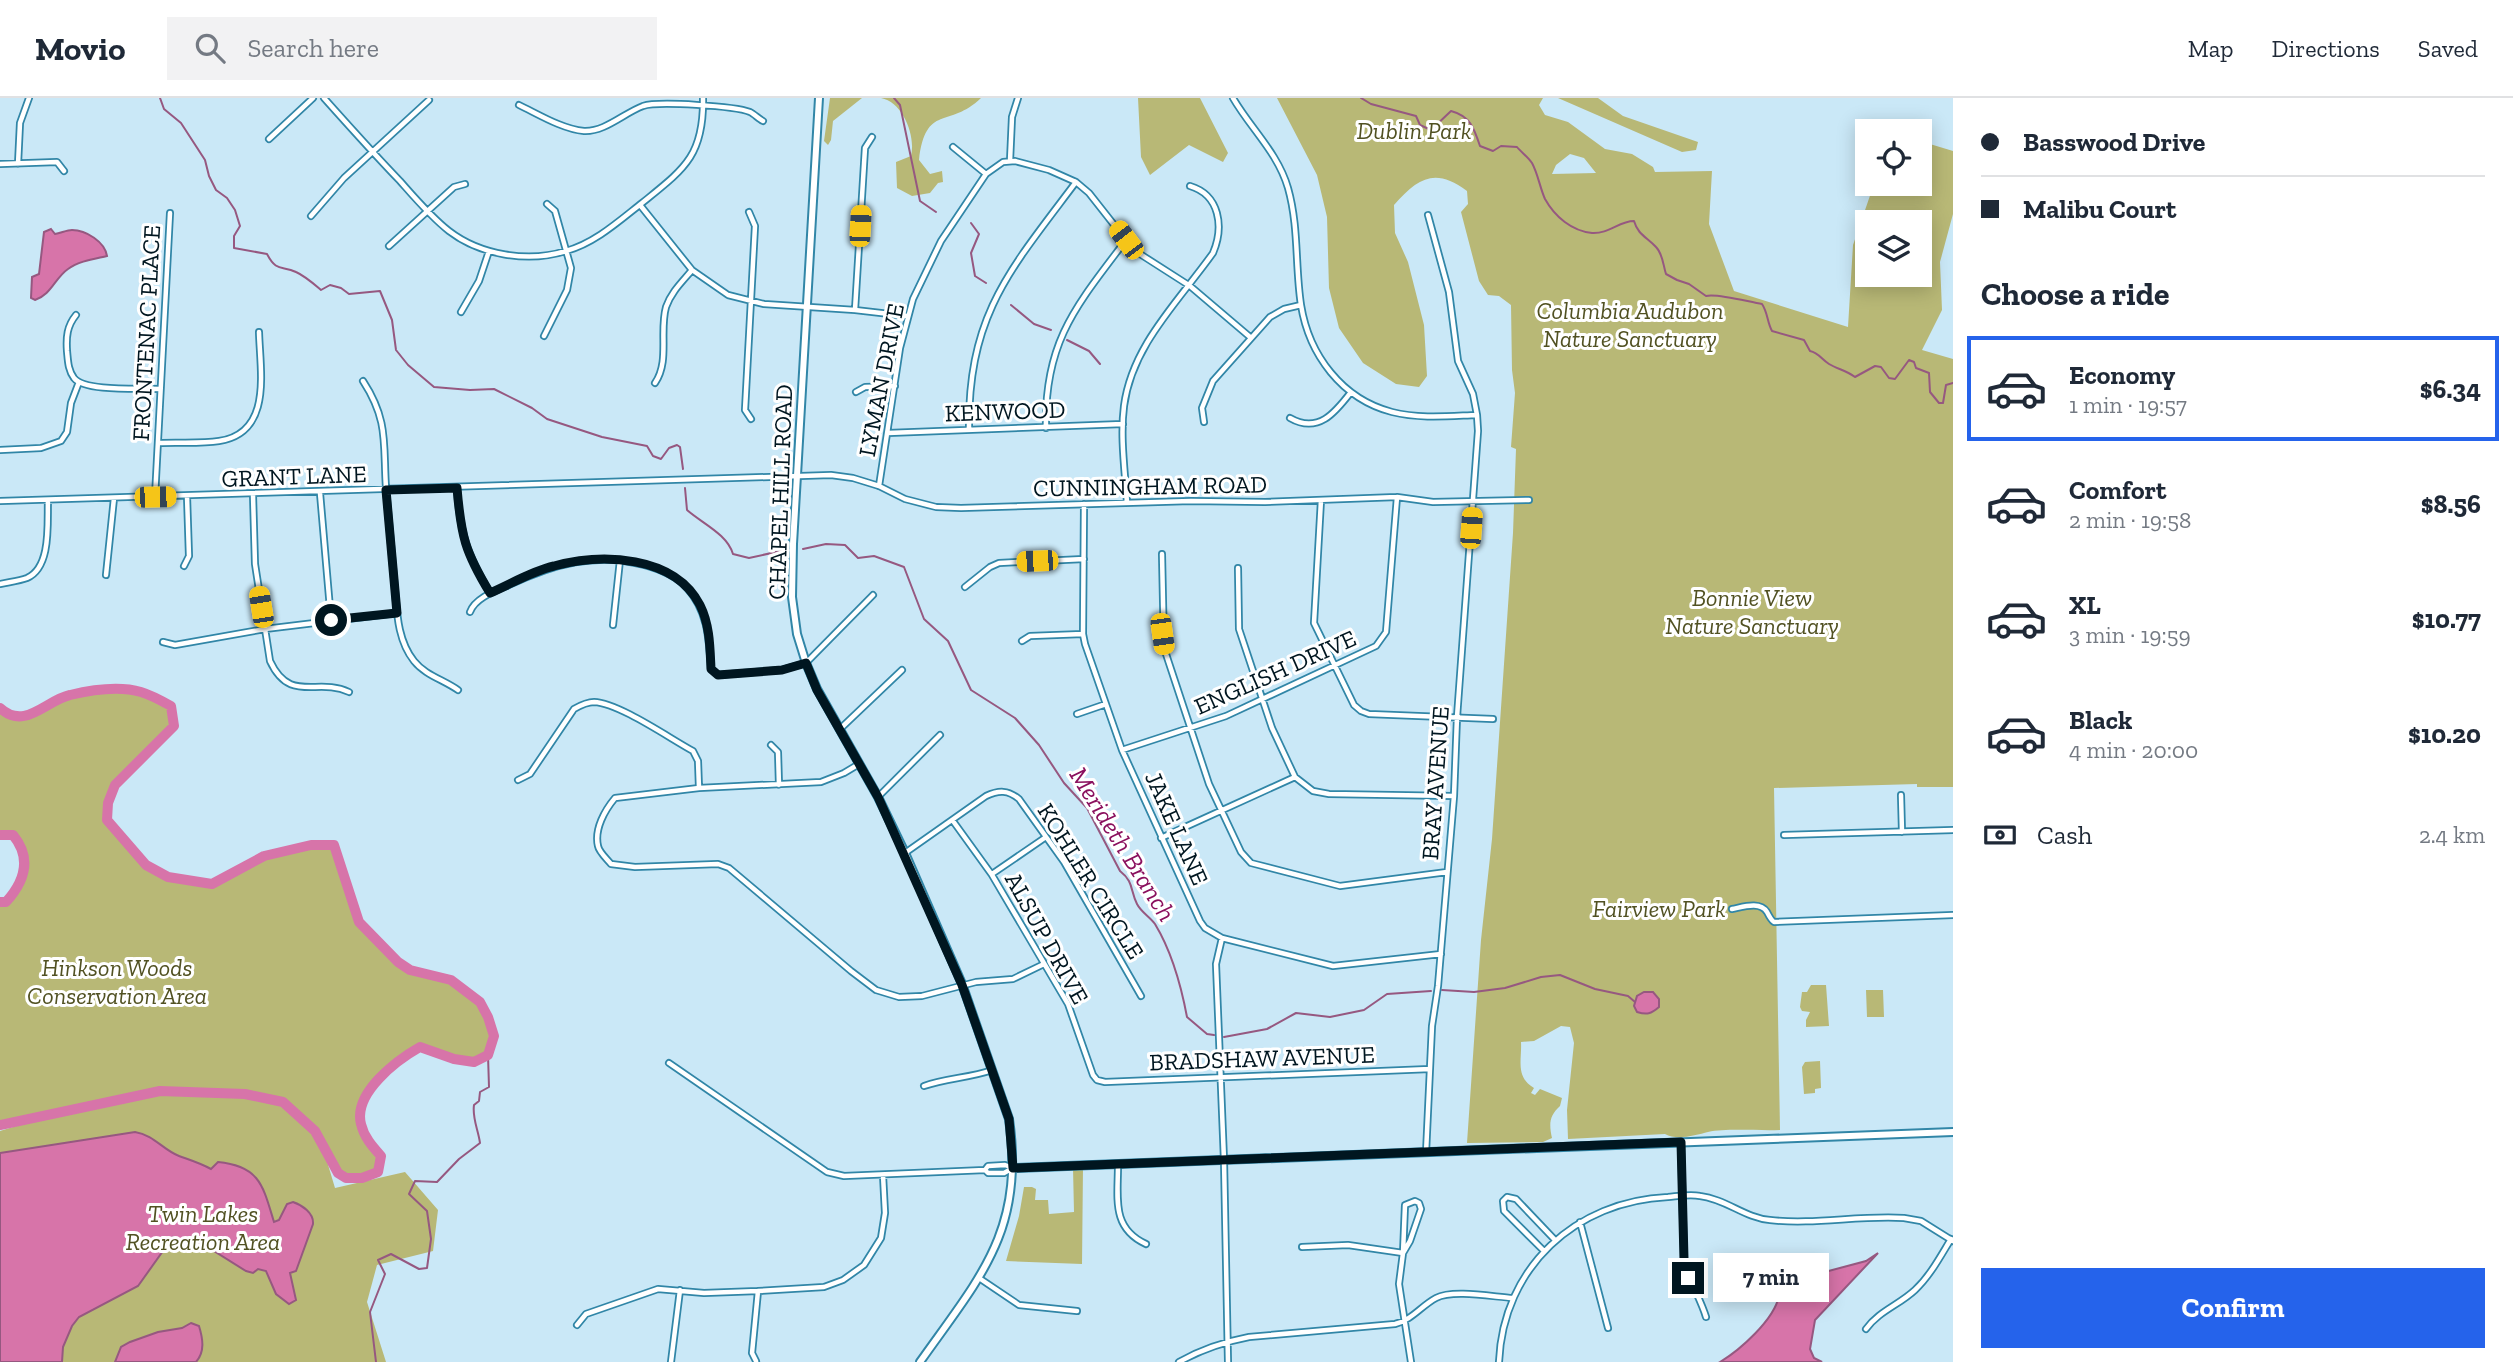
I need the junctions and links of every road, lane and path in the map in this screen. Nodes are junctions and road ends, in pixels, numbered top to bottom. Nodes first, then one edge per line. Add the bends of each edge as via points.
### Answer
1 (29, 98) edge
2 (313, 98) edge
3 (324, 98) edge
4 (703, 98) edge
5 (819, 98) edge
6 (1018, 98) edge
7 (1233, 98) edge
8 (429, 100) dead end
9 (519, 105) dead end
10 (703, 106) junction
11 (763, 121) dead end
12 (872, 137) dead end
13 (269, 139) dead end
14 (953, 147) dead end
15 (372, 152) junction
16 (1010, 161) junction
17 (0, 164) edge
18 (18, 164) junction
19 (64, 171) dead end
20 (986, 174) junction
21 (1076, 182) junction
22 (465, 184) dead end
23 (1190, 186) dead end
24 (547, 204) dead end
25 (640, 205) junction
26 (427, 210) junction
27 (749, 212) dead end
28 (170, 213) dead end
29 (1428, 215) dead end
30 (312, 216) dead end
31 (1126, 240) junction
32 (389, 246) dead end
33 (489, 251) junction
34 (567, 251) junction
35 (692, 270) junction
36 (1189, 286) junction
37 (751, 302) junction
38 (1301, 305) junction
39 (806, 307) junction
40 (855, 310) junction
41 (461, 312) dead end
42 (76, 315) dead end
43 (907, 316) junction
44 (259, 332) dead end
45 (544, 336) dead end
46 (1250, 337) junction
47 (362, 381) dead end
48 (79, 382) junction
49 (655, 383) dead end
50 (895, 386) junction
51 (160, 389) junction
52 (1351, 392) junction
53 (856, 393) dead end
54 (1478, 415) junction
55 (1290, 418) dead end
56 (751, 419) dead end
57 (1204, 422) dead end
58 (1122, 425) junction
59 (1046, 428) junction
60 (969, 430) junction
61 (888, 433) junction
62 (159, 443) junction
63 (0, 450) edge
64 (798, 477) junction
65 (879, 486) junction
66 (457, 488) junction
67 (386, 490) junction
68 (320, 493) junction
69 (253, 495) junction
70 (187, 496) junction
71 (155, 497) junction
72 (1397, 497) junction
73 (114, 498) junction
74 (48, 500) junction
75 (1321, 500) junction
76 (1529, 500) dead end
77 (0, 501) edge
78 (1473, 501) junction
79 (1127, 503) junction
80 (1084, 504) junction
81 (1161, 554) dead end
82 (620, 559) junction
83 (1084, 559) junction
84 (184, 565) dead end
85 (1238, 568) dead end
86 (106, 575) dead end
87 (0, 584) edge
88 (965, 587) dead end
89 (490, 593) junction
90 (873, 595) dead end
91 (470, 612) dead end
92 (397, 613) junction
93 (331, 620) junction
94 (613, 625) dead end
95 (265, 629) junction
96 (1083, 634) junction
97 (1022, 641) dead end
98 (163, 642) dead end
99 (806, 663) junction
100 (1334, 667) junction
101 (902, 670) dead end
102 (458, 690) dead end
103 (349, 692) dead end
104 (1262, 700) junction
105 (1106, 704) junction
106 (1077, 714) dead end
107 (1457, 717) junction
108 (1493, 719) dead end
109 (1190, 727) junction
110 (839, 729) junction
111 (940, 736) dead end
112 (771, 745) dead end
113 (1122, 750) junction
114 (859, 764) junction
115 (1295, 777) junction
116 (518, 780) dead end
117 (779, 785) junction
118 (699, 788) junction
119 (1901, 795) dead end
120 (1454, 796) junction
121 (878, 797) junction
122 (1222, 812) junction
123 (953, 821) junction
124 (1953, 830) edge
125 (1902, 832) junction
126 (1784, 835) dead end
127 (1046, 837) junction
128 (1161, 838) junction
129 (905, 853) junction
130 (1447, 873) junction
131 (992, 874) junction
132 (1732, 909) dead end
133 (1953, 915) edge
134 (1222, 938) junction
135 (1441, 954) junction
136 (1044, 964) junction
137 (962, 985) junction
138 (1141, 996) dead end
139 (670, 1063) dead end
140 (1430, 1069) junction
141 (992, 1070) junction
142 (1221, 1077) junction
143 (1097, 1080) joint
144 (924, 1086) dead end
145 (1953, 1132) edge
146 (1681, 1142) junction
147 (1426, 1153) junction
148 (1224, 1160) junction
149 (1118, 1165) junction
150 (1013, 1168) junction
151 (883, 1175) junction
152 (1682, 1196) junction
153 (1580, 1222) junction
154 (1555, 1240) junction
155 (1952, 1240) edge
156 (1146, 1244) dead end
157 (1302, 1247) dead end
158 (1544, 1251) junction
159 (1403, 1253) junction
160 (979, 1278) junction
161 (680, 1290) junction
162 (758, 1291) junction
163 (1513, 1298) junction
164 (1077, 1311) dead end
165 (1706, 1317) dead end
166 (1404, 1322) junction
167 (577, 1325) dead end
168 (1608, 1328) dead end
169 (1866, 1329) dead end
170 (1226, 1341) junction
171 (671, 1362) edge
172 (756, 1362) edge
173 (920, 1362) edge
174 (1180, 1362) edge
175 (1227, 1362) edge
176 (1411, 1362) edge
177 (1499, 1362) edge

1 - 18 street via 20,122
2 - 13 street
3 - 15 street
4 - 10 street
5 - 39 street, CHAPEL HILL ROAD
6 - 16 street via 1012,117
7 - 38 street via 1280,165 1287,185 1296,230
8 - 15 street
9 - 10 street via 582,131 592,131 645,105
10 - 11 street via 750,112
10 - 25 street via 695,151
12 - 40 street via 865,148
14 - 20 street
15 - 26 street
15 - 30 street
16 - 20 street
16 - 21 street
17 - 18 street
18 - 19 street via 57,162
20 - 43 street, LYMAN DRIVE via 941,241
21 - 31 street
21 - 60 street via 1014,265 987,314 972,368
22 - 26 street via 454,187
23 - 36 street via 1202,190 1213,204 1219,227 1213,253
24 - 34 street via 555,211
25 - 34 street via 589,242
25 - 35 street
26 - 32 street
26 - 33 street via 449,231
27 - 37 street via 755,226
28 - 51 street, FRONTENAC PLACE
29 - 54 street via 1449,292 1458,361
31 - 36 street
31 - 59 street via 1066,325 1048,379
33 - 34 street via 530,257
33 - 41 street via 480,281
34 - 45 street via 571,278
35 - 37 street via 728,295
35 - 49 street via 667,304 662,373
36 - 46 street
36 - 58 street via 1139,356 1127,389
37 - 39 street
37 - 56 street via 745,410
38 - 46 street via 1269,317
38 - 52 street via 1320,359
39 - 40 street
39 - 64 street, CHAPEL HILL ROAD
40 - 43 street
42 - 48 street via 68,325 67,346 68,366
43 - 50 street, LYMAN DRIVE
44 - 62 street via 261,390 250,426 219,441
46 - 57 street via 1213,381 1202,408
47 - 67 street via 384,426
48 - 51 street
48 - 63 street via 61,442
50 - 53 street via 864,387
50 - 61 street, LYMAN DRIVE
51 - 62 street, FRONTENAC PLACE
52 - 54 street via 1393,412 1425,417
52 - 55 street via 1330,418 1299,423
54 - 78 street, BRAY AVENUE
58 - 59 street, KENWOOD
58 - 79 street
59 - 60 street, KENWOOD
60 - 61 street, KENWOOD
61 - 65 street, LYMAN DRIVE
62 - 71 street, FRONTENAC PLACE
64 - 65 street, CUNNINGHAM ROAD via 831,475
64 - 66 street, GRANT LANE
64 - 99 street, CHAPEL HILL ROAD via 792,597
65 - 80 street, CUNNINGHAM ROAD via 936,507
66 - 67 street, GRANT LANE
66 - 89 street via 463,542
67 - 68 street, GRANT LANE
67 - 92 street
68 - 69 street, GRANT LANE
68 - 93 street
69 - 70 street, GRANT LANE
69 - 95 street via 254,564
70 - 71 street, GRANT LANE
70 - 84 street via 189,556
71 - 73 street, GRANT LANE
72 - 75 street, CUNNINGHAM ROAD
72 - 78 street, CUNNINGHAM ROAD
72 - 100 street, ENGLISH DRIVE via 1386,632 1376,646
73 - 74 street, GRANT LANE
73 - 86 street
74 - 77 street, GRANT LANE
74 - 87 street via 46,545 40,565 27,578
75 - 79 street, CUNNINGHAM ROAD
75 - 100 street via 1313,616
76 - 78 street, CUNNINGHAM ROAD
78 - 107 street, BRAY AVENUE
79 - 80 street, CUNNINGHAM ROAD
80 - 83 street, JAKE LANE
81 - 109 street via 1164,648
82 - 89 street via 585,559 552,566
82 - 94 street
82 - 99 street via 656,568 686,586 700,606 708,630 711,669 718,675 782,670
83 - 88 street via 999,563
83 - 96 street, JAKE LANE
85 - 104 street via 1239,629
89 - 91 street
90 - 99 street
92 - 93 street
92 - 102 street via 401,636 415,662
93 - 95 street
95 - 98 street via 175,645
95 - 103 street via 270,660 287,684 339,687
96 - 97 street via 1030,636
96 - 105 street, JAKE LANE
99 - 110 street, CHAPEL HILL ROAD
100 - 104 street, ENGLISH DRIVE
100 - 107 street via 1361,711
101 - 110 street
104 - 109 street, ENGLISH DRIVE
104 - 115 street
105 - 106 street
105 - 113 street, JAKE LANE
107 - 108 street
107 - 120 street, BRAY AVENUE
109 - 113 street, ENGLISH DRIVE
109 - 122 street
110 - 114 street, CHAPEL HILL ROAD
111 - 121 street
112 - 117 street via 778,752
113 - 128 street, JAKE LANE
114 - 117 street via 821,782
114 - 121 street, CHAPEL HILL ROAD
115 - 120 street via 1313,791 1329,794
115 - 122 street
116 - 118 street via 530,774 574,709 596,702 612,706 692,751 698,761
117 - 118 street
118 - 137 street via 615,798 606,809 598,848 611,864 718,864 729,869 876,990 899,997 922,996
119 - 125 street
120 - 130 street, BRAY AVENUE
121 - 129 street, CHAPEL HILL ROAD
122 - 128 street
122 - 130 street via 1251,863 1310,879 1340,886
123 - 127 street, KOHLER CIRCLE via 986,796 1005,791 1019,799
123 - 129 street
123 - 131 street, ALSUP DRIVE
124 - 125 street
125 - 126 street
127 - 131 street
127 - 138 street, KOHLER CIRCLE
128 - 134 street, JAKE LANE via 1200,921
129 - 137 street, CHAPEL HILL ROAD
130 - 135 street, BRAY AVENUE
131 - 136 street, ALSUP DRIVE
132 - 133 street via 1759,906 1774,922
134 - 135 street, JAKE LANE via 1333,966
134 - 142 street via 1216,964
135 - 140 street, BRAY AVENUE
136 - 137 street via 1013,979
136 - 143 street, ALSUP DRIVE via 1068,1004
137 - 141 street, CHAPEL HILL ROAD
139 - 151 street via 827,1172
140 - 142 street, BRADSHAW AVENUE
140 - 147 street, BRAY AVENUE
141 - 144 street
141 - 150 street, CHAPEL HILL ROAD via 1009,1119
142 - 143 street, BRADSHAW AVENUE
142 - 148 street
145 - 146 street
146 - 147 street
146 - 152 street
147 - 148 street
148 - 149 street
148 - 170 street
149 - 150 street
149 - 156 street via 1119,1217 1135,1239
150 - 151 street via 988,1173
150 - 160 street, CHAPEL HILL ROAD via 1003,1231
151 - 162 street via 881,1238 864,1265 824,1287
152 - 153 street via 1632,1201
152 - 155 street via 1710,1198 1752,1218 1773,1221 1904,1218 1922,1221
152 - 165 street via 1684,1259
153 - 154 street
153 - 168 street
154 - 158 street
154 - 158 street via 1516,1199 1503,1201 1504,1211
155 - 169 street via 1916,1289 1874,1318
157 - 159 street via 1348,1245
158 - 163 street
159 - 159 street via 1421,1209 1415,1201 1405,1205
159 - 166 street via 1399,1284
160 - 164 street via 1019,1305
160 - 173 street, CHAPEL HILL ROAD
161 - 162 street
161 - 167 street via 658,1289 624,1300 586,1314
161 - 171 street
162 - 172 street via 752,1353
163 - 166 street via 1451,1294 1438,1297
163 - 177 street
166 - 170 street
166 - 176 street
170 - 174 street
170 - 175 street

